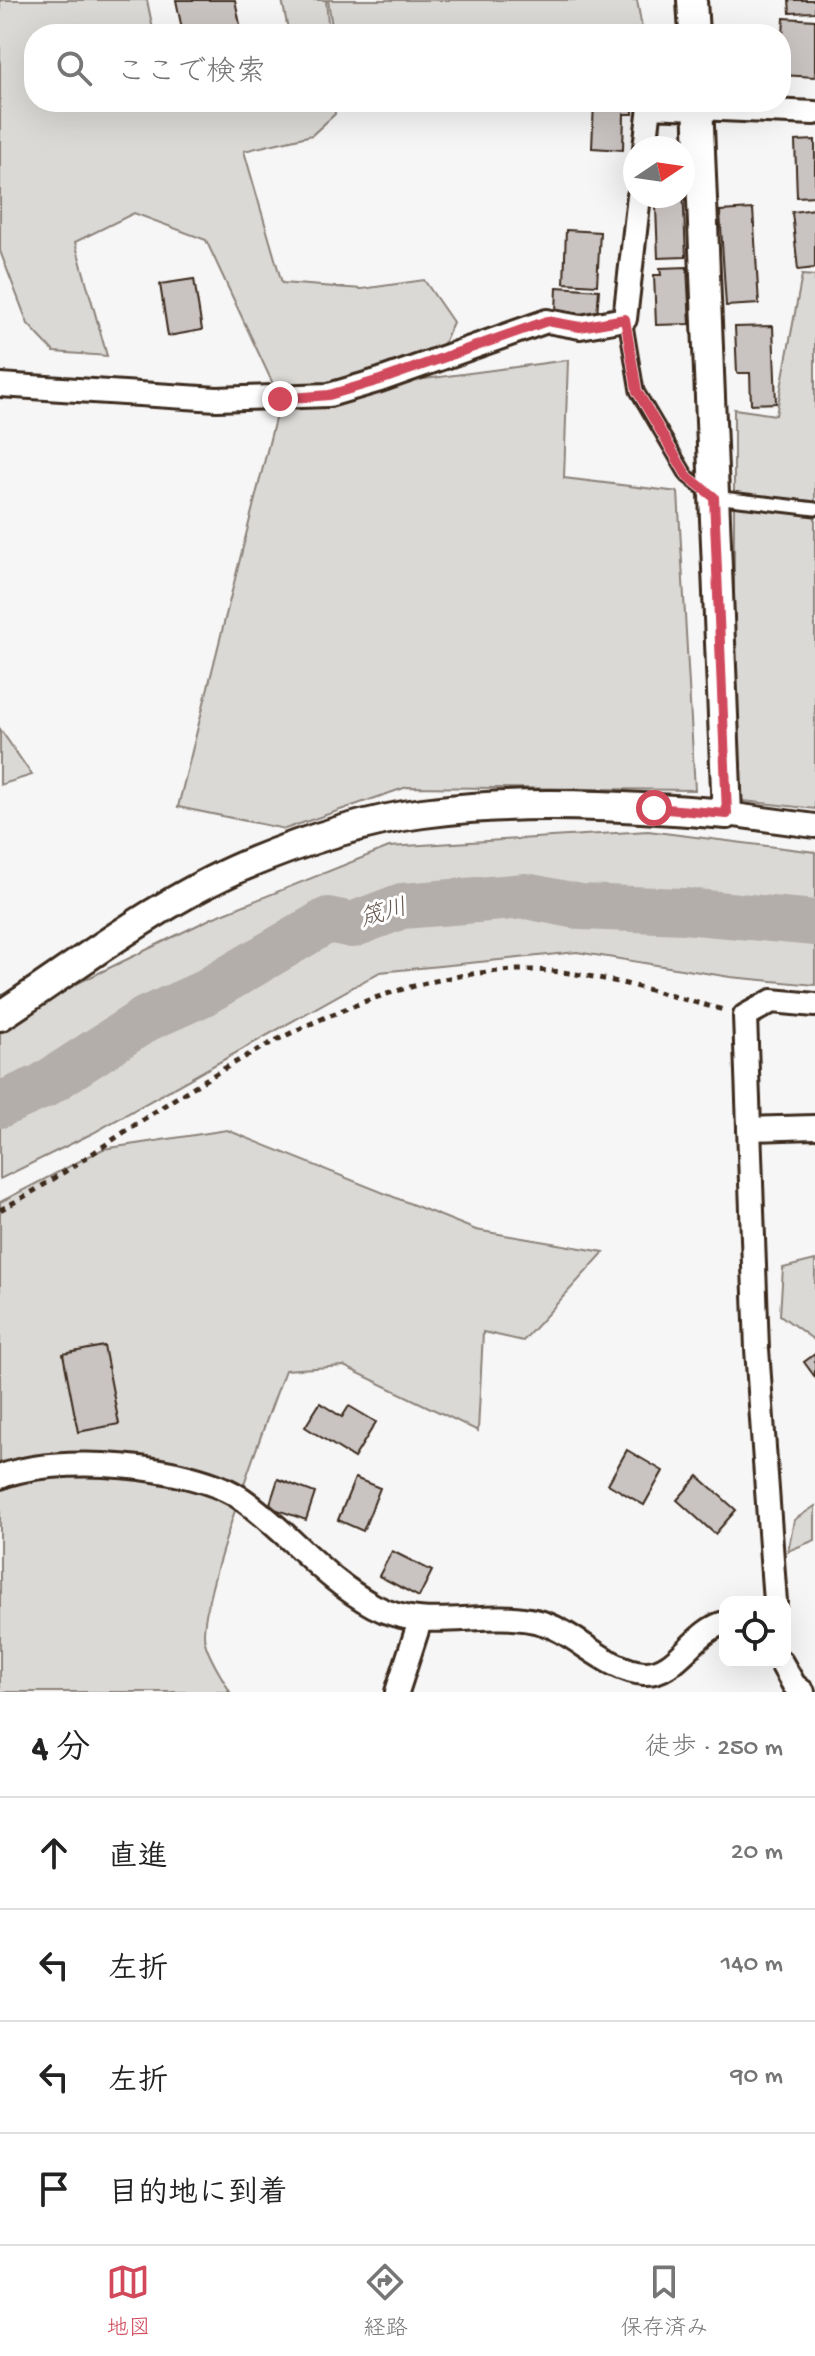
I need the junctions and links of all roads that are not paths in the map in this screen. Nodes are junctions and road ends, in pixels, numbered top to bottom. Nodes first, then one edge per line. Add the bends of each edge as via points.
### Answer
1 (692, 0) edge
2 (693, 24) edge
3 (791, 111) edge
4 (649, 112) edge
5 (698, 112) edge
6 (815, 113) edge
7 (646, 136) edge
8 (638, 208) edge
9 (625, 319) junction
10 (0, 385) edge
11 (714, 497) junction
12 (815, 509) edge
13 (727, 814) junction
14 (815, 826) edge
15 (815, 1005) edge
16 (0, 1016) edge
17 (815, 1127) edge
18 (749, 1129) junction
19 (0, 1477) edge
20 (775, 1596) edge
21 (420, 1621) junction
22 (719, 1626) edge
23 (781, 1668) edge
24 (784, 1668) edge
25 (397, 1692) edge
26 (785, 1692) edge
27 (803, 1692) edge

1 - 2 street
3 - 6 street
4 - 7 street
5 - 11 street
8 - 9 street
9 - 10 street via 580,327 547,321 329,395 217,399
9 - 11 lane via 637,391 687,476
11 - 12 lane
11 - 13 street
13 - 14 street
13 - 16 street via 591,806 440,812 316,838 185,896
15 - 18 street via 772,1001 745,1016
17 - 18 street
18 - 20 street via 757,1349
19 - 21 street via 58,1462 191,1475 242,1499 321,1571 373,1605
21 - 22 street via 533,1620 626,1669 646,1673 663,1669
21 - 25 street
23 - 26 street
24 - 27 street

